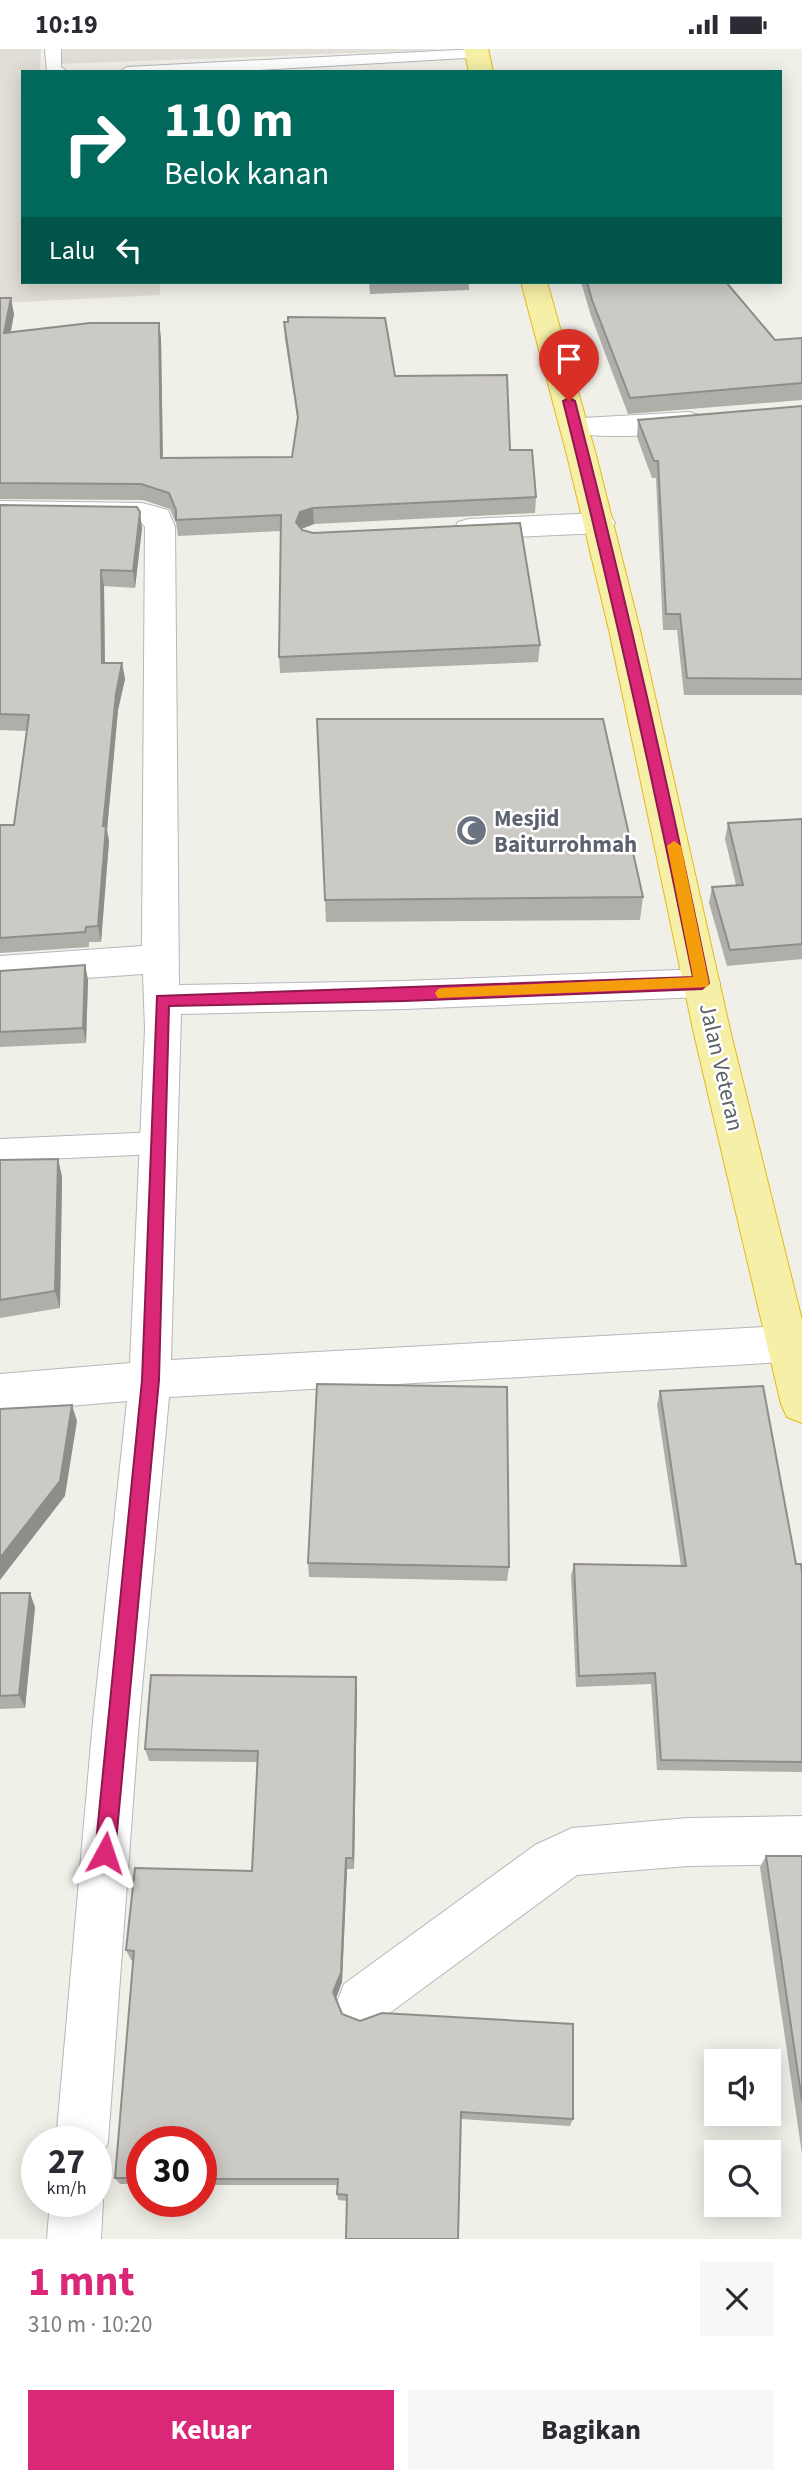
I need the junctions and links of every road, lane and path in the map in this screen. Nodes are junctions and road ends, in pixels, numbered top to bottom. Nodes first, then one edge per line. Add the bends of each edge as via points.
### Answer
1 (53, 49) edge
2 (478, 58) edge
3 (55, 70) edge
4 (177, 70) edge
5 (535, 284) edge
6 (721, 418) edge
7 (576, 425) junction
8 (0, 510) edge
9 (600, 523) junction
10 (437, 531) edge
11 (160, 959) junction
12 (0, 970) edge
13 (702, 983) junction
14 (162, 1000) junction
15 (158, 1143) junction
16 (0, 1150) edge
17 (795, 1344) edge
18 (150, 1380) junction
19 (0, 1393) edge
20 (802, 1404) edge
21 (802, 1840) edge
22 (362, 2001) dead end
23 (83, 2126) edge
24 (76, 2217) edge
25 (74, 2239) edge

1 - 3 lane
2 - 4 lane
5 - 7 highway, Jalan Veteran
6 - 7 street via 613,428
7 - 9 highway, Jalan Veteran
8 - 11 street via 142,512 159,521
9 - 10 street
9 - 13 highway, Jalan Veteran
11 - 12 street
11 - 14 street
13 - 14 street
13 - 17 highway, Jalan Veteran
14 - 15 street
15 - 16 lane
15 - 18 street
17 - 18 street
17 - 20 highway, Jalan Veteran
18 - 19 street
18 - 23 street
21 - 22 street via 688,1842 572,1852 518,1886
24 - 25 street

